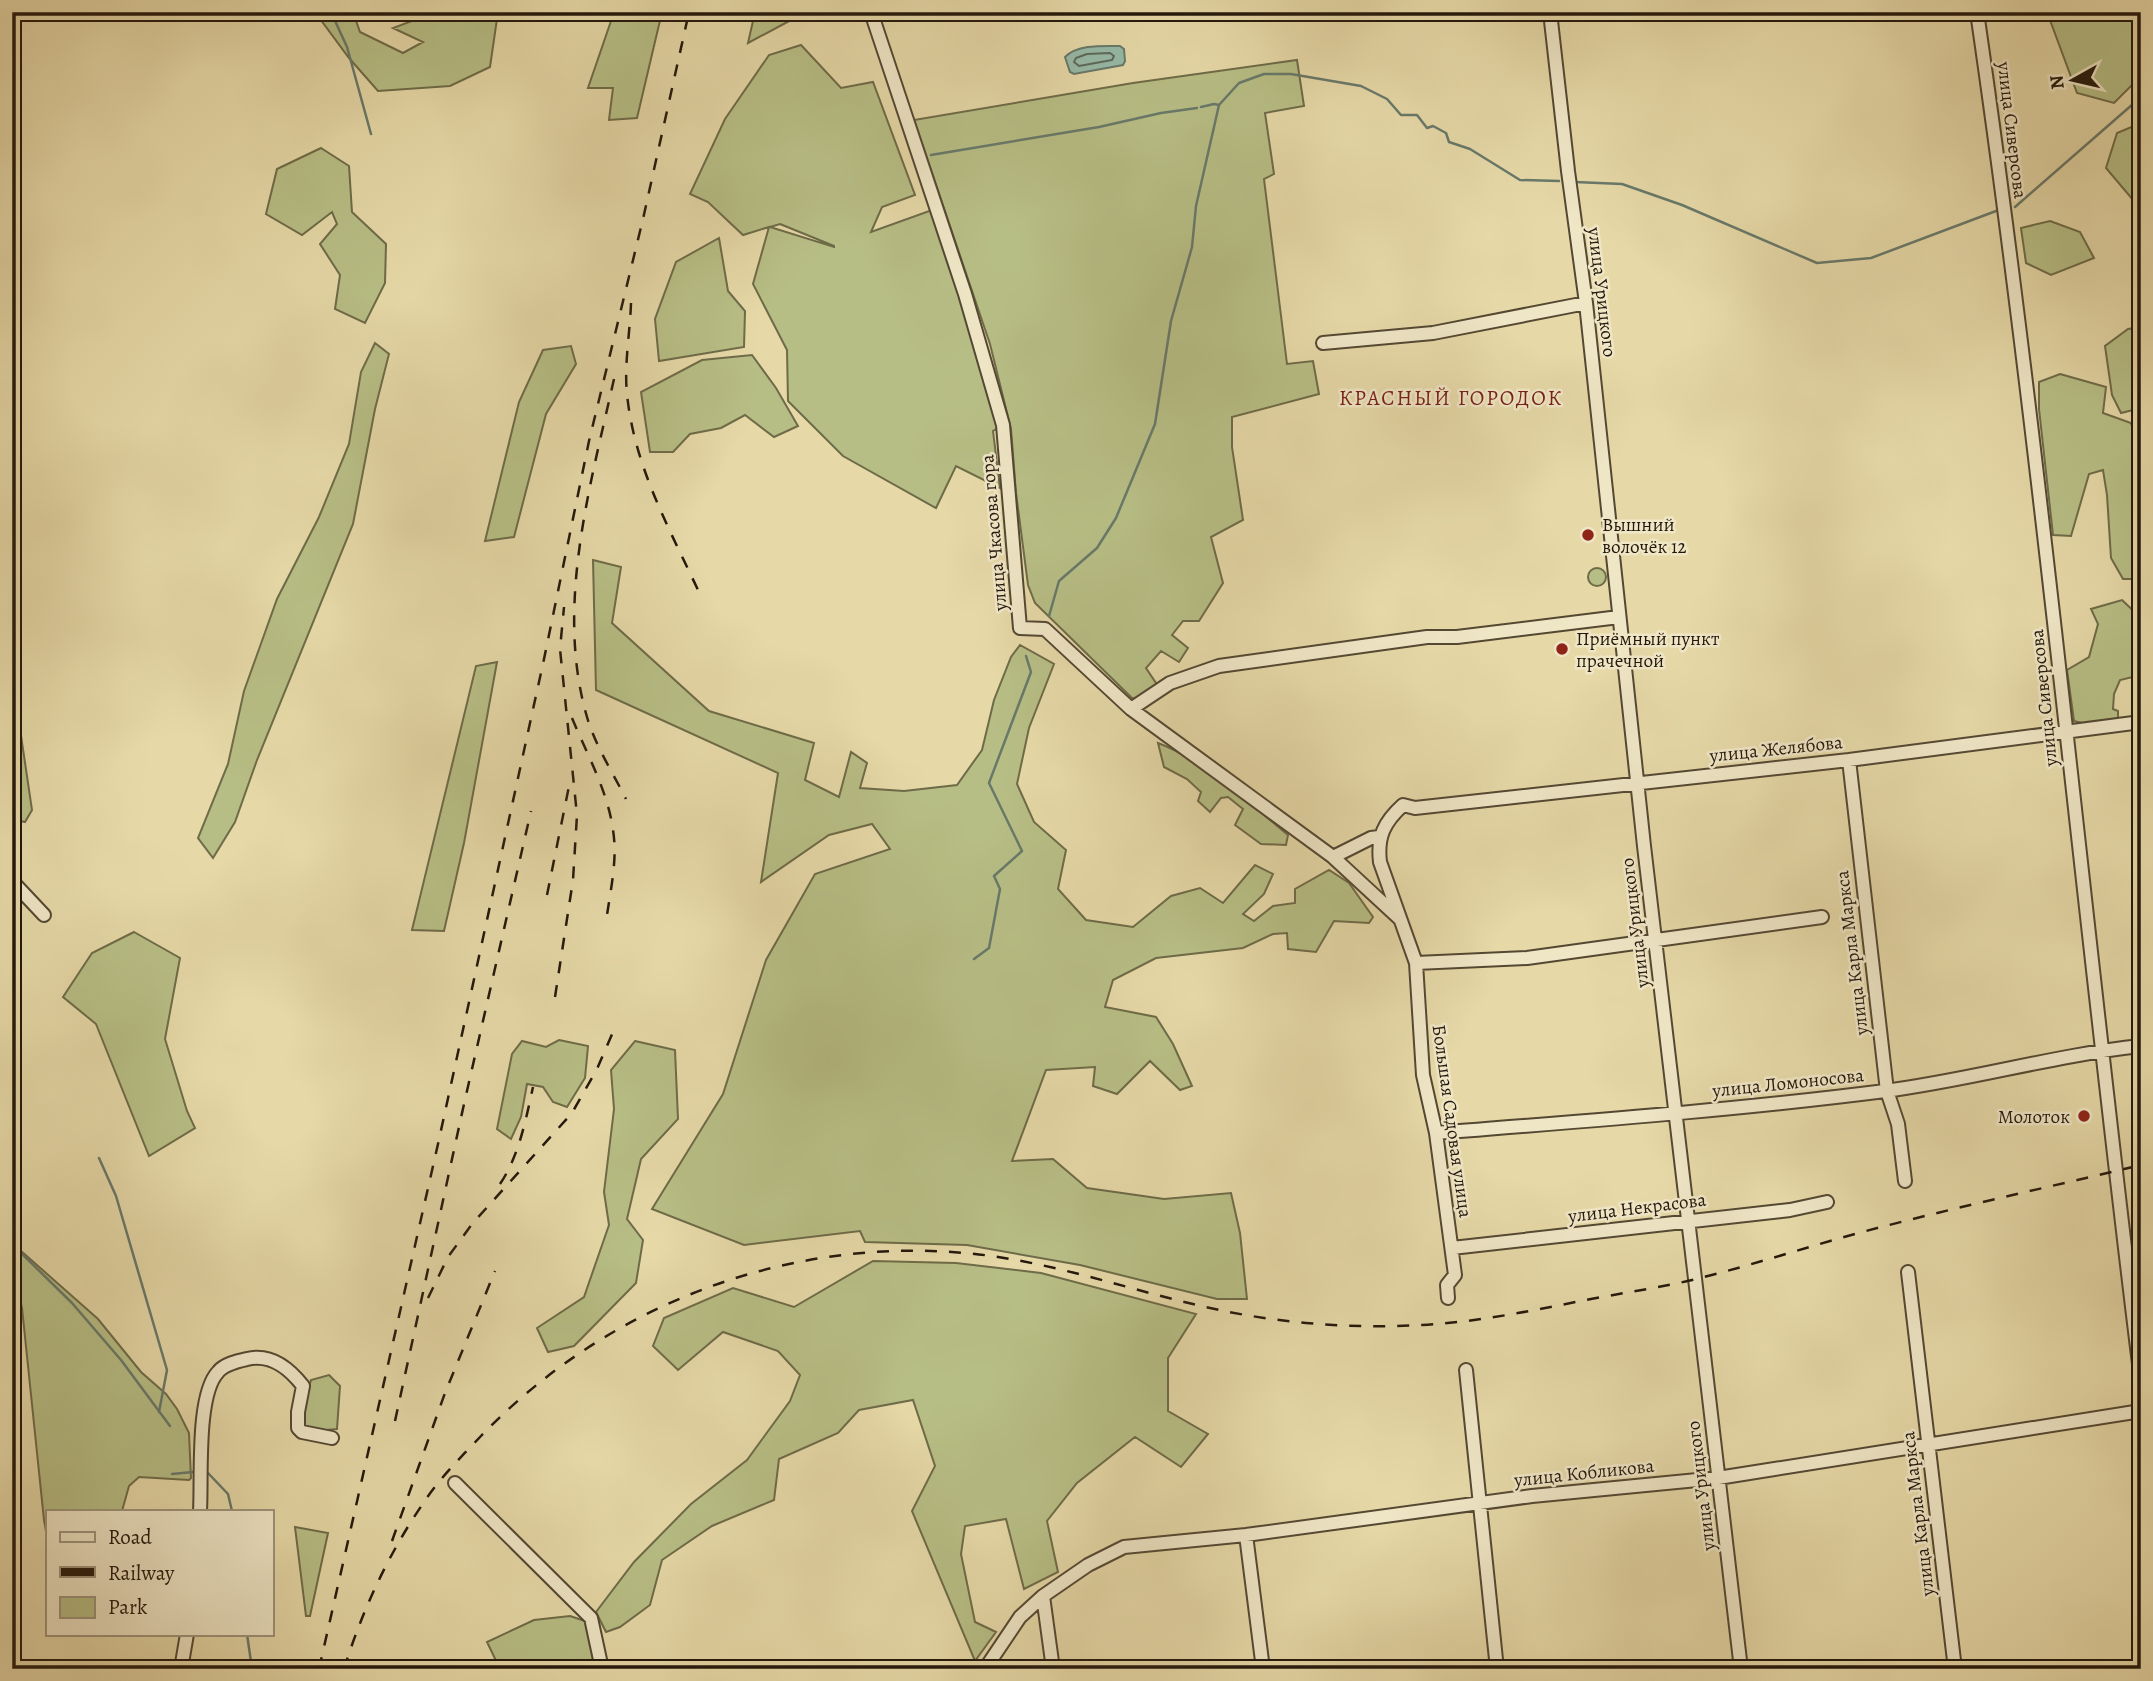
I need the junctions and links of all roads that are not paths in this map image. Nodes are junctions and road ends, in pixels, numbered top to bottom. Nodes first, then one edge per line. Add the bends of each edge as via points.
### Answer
1 (871, 12) edge
2 (1550, 12) edge
3 (1977, 12) edge
4 (1586, 303) junction
5 (1324, 343) dead end
6 (1619, 617) junction
7 (1131, 709) junction
8 (2141, 722) edge
9 (2066, 732) junction
10 (1849, 760) junction
11 (1638, 783) junction
12 (1379, 837) junction
13 (1334, 857) junction
14 (12, 881) edge
15 (44, 915) dead end
16 (1822, 917) dead end
17 (1401, 920) junction
18 (1656, 939) junction
19 (1416, 963) junction
20 (2141, 1046) edge
21 (2101, 1050) junction
22 (1887, 1091) junction
23 (1675, 1114) junction
24 (1436, 1133) junction
25 (1905, 1181) dead end
26 (1827, 1202) dead end
27 (1687, 1220) junction
28 (1452, 1248) junction
29 (1908, 1272) dead end
30 (1448, 1298) dead end
31 (1466, 1370) dead end
32 (2141, 1380) edge
33 (2141, 1411) edge
34 (332, 1438) dead end
35 (1927, 1443) junction
36 (1718, 1478) junction
37 (456, 1483) dead end
38 (1479, 1504) junction
39 (200, 1510) edge
40 (1247, 1535) junction
41 (1043, 1596) junction
42 (187, 1636) edge
43 (181, 1669) edge
44 (602, 1669) edge
45 (985, 1669) edge
46 (1053, 1669) edge
47 (1263, 1669) edge
48 (1497, 1669) edge
49 (1741, 1669) edge
50 (1955, 1669) edge

1 - 7 street, улица Чкасова гора via 965,294 1003,425 1020,628 1045,629
2 - 4 street, улица Урицкого
3 - 9 street, улица Сиверсова
4 - 5 street via 1433,333
4 - 6 street, улица Урицкого
6 - 7 street via 1219,666 1170,683
6 - 11 street, улица Урицкого
7 - 13 street, улица Чкасова гора
8 - 9 street, улица Желябова
9 - 10 street, улица Желябова
9 - 21 street, улица Сиверсова
10 - 11 street, улица Желябова
10 - 22 street, улица Карла Маркса
11 - 12 street, улица Желябова via 1415,808 1402,805
11 - 18 street, улица Урицкого
12 - 13 street
12 - 17 street, Большая Садовая улица via 1380,862
13 - 17 street, улица Чкасова гора
14 - 15 street
16 - 18 street
17 - 19 street, Большая Садовая улица
18 - 19 street via 1527,958
18 - 23 street, улица Урицкого
19 - 24 street, Большая Садовая улица via 1423,1075
20 - 21 street, улица Ломоносова
21 - 22 street, улица Ломоносова
21 - 32 street, улица Сиверсова
22 - 23 street, улица Ломоносова
22 - 25 street, улица Карла Маркса via 1898,1124
23 - 24 street, улица Ломоносова
23 - 27 street, улица Урицкого
24 - 28 street, Большая Садовая улица
26 - 27 street, улица Некрасова
27 - 28 street, улица Некрасова
27 - 36 street, улица Урицкого
28 - 30 street, Большая Садовая улица via 1455,1275 1447,1285
29 - 35 street, улица Карла Маркса
31 - 38 street
33 - 35 street, улица Кобликова
34 - 39 street via 298,1428 303,1385 291,1370 275,1361 252,1358 231,1364 217,1372 206,1398
35 - 36 street, улица Кобликова
35 - 50 street, улица Карла Маркса
36 - 38 street, улица Кобликова
36 - 49 street, улица Урицкого
37 - 44 street via 591,1618
38 - 40 street, улица Кобликова
38 - 48 street
40 - 41 street, улица Кобликова via 1124,1547
40 - 47 street
41 - 45 street, улица Кобликова via 1020,1617
41 - 46 street
42 - 43 street

